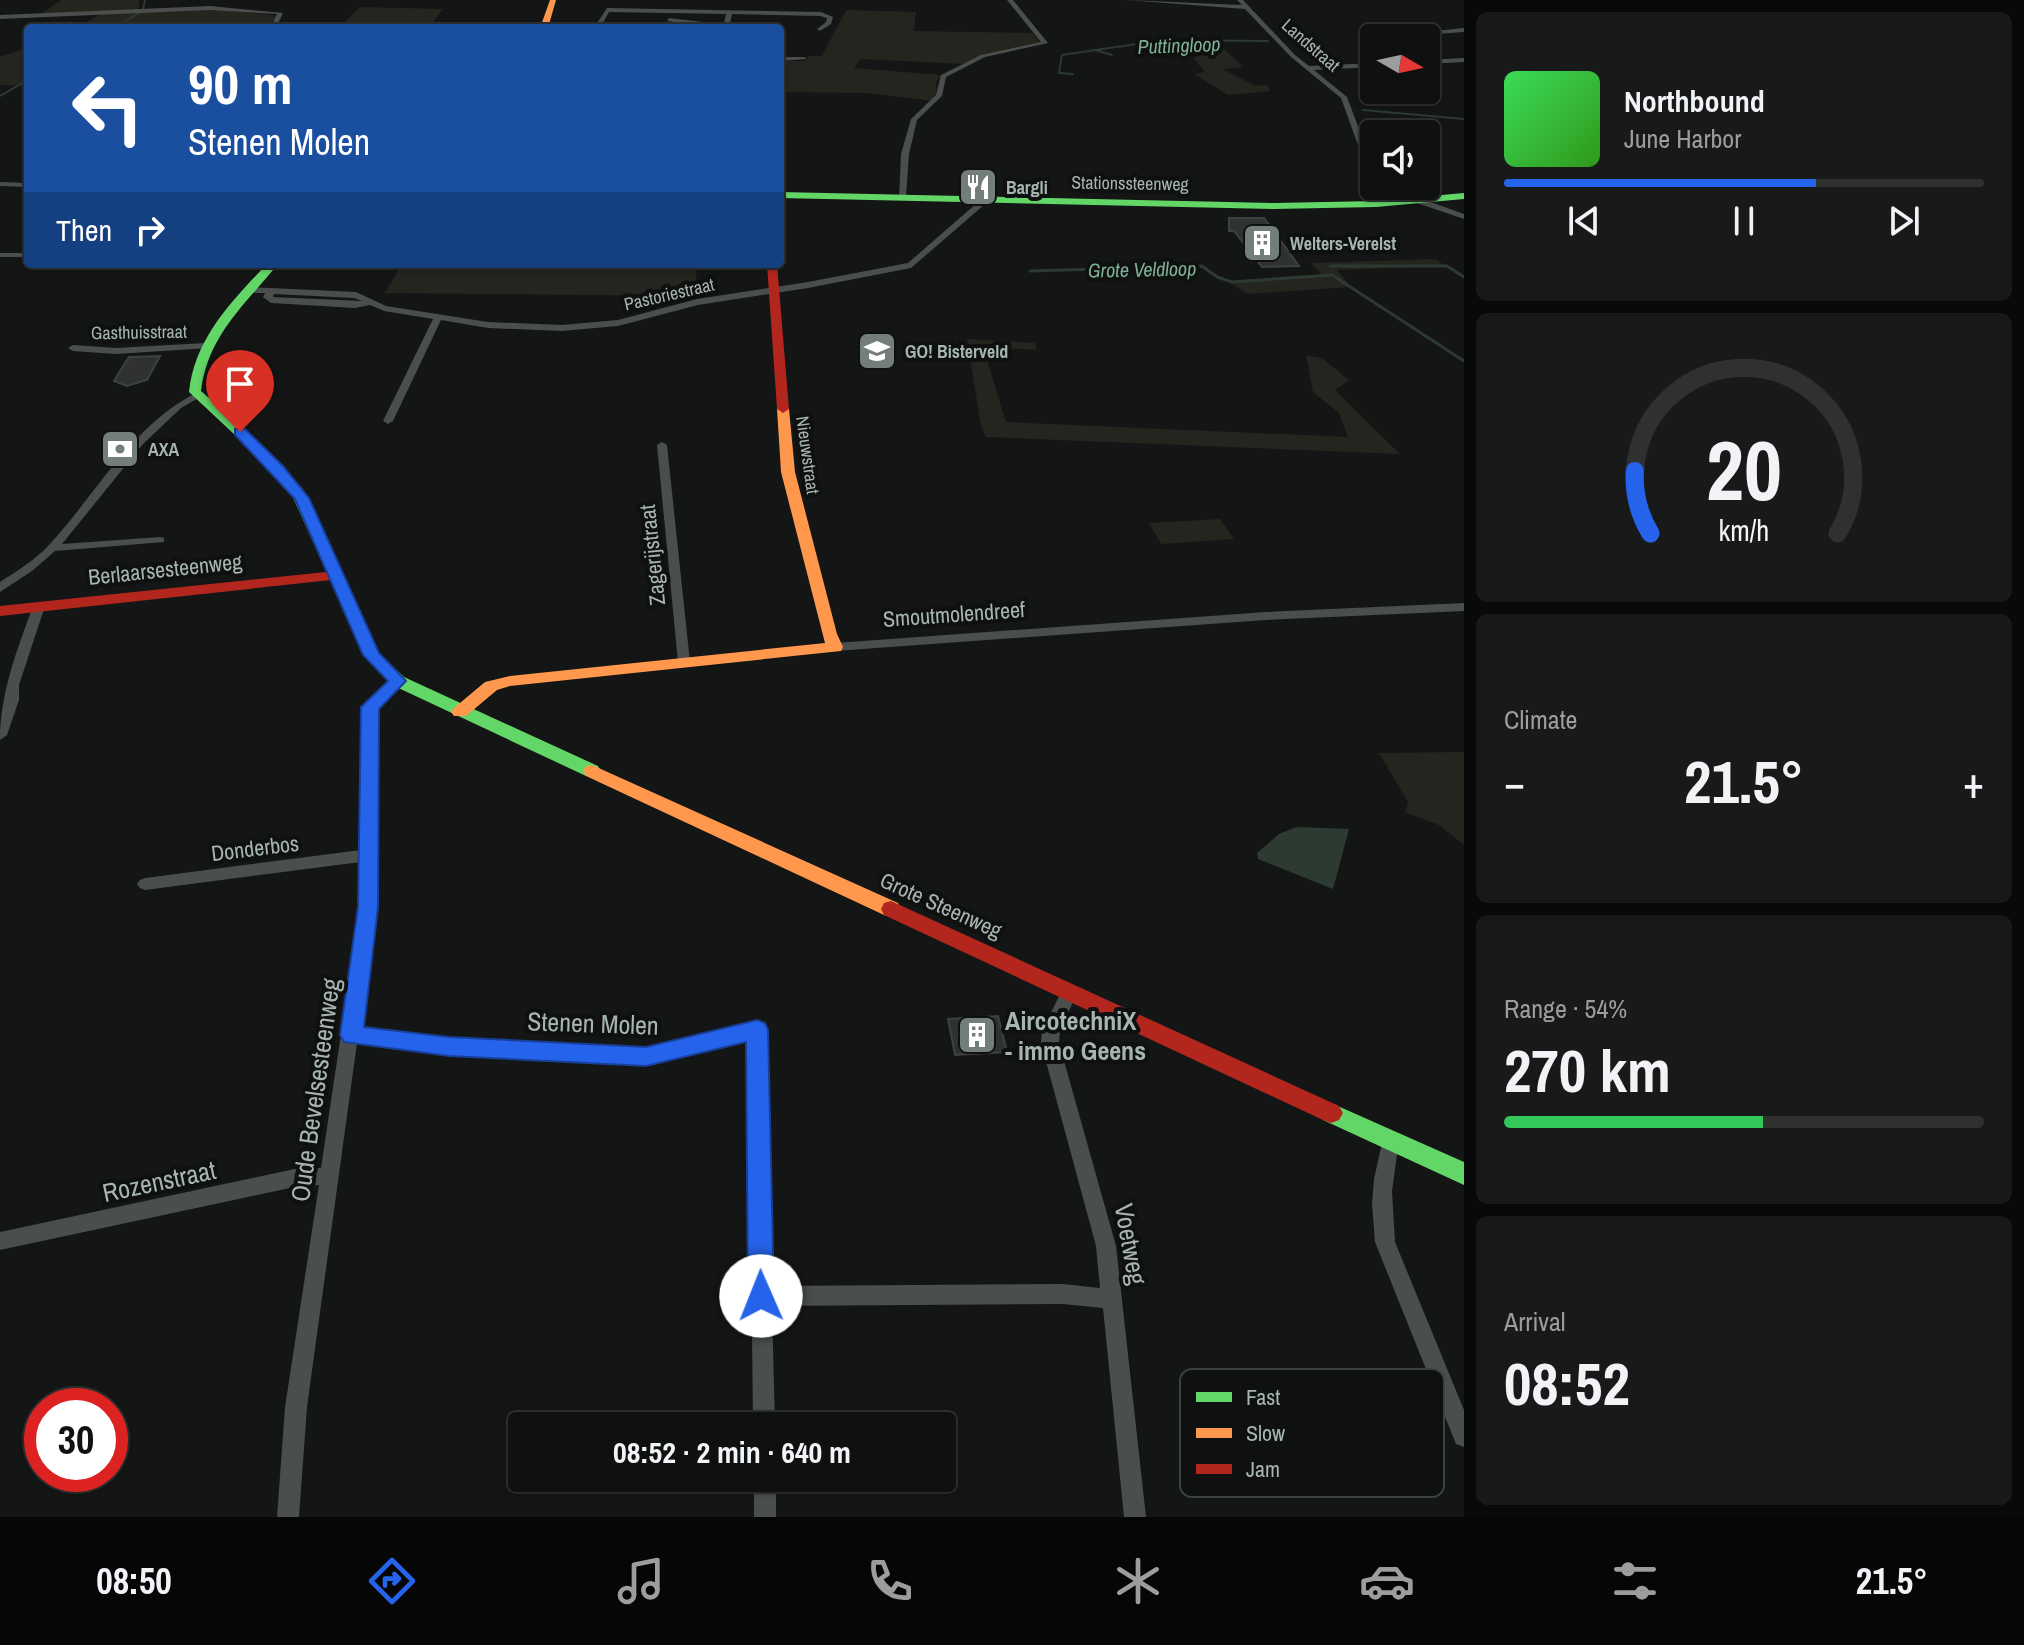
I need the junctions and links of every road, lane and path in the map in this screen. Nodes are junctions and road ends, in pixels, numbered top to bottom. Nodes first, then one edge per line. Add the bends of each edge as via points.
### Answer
1 (553, 0) edge
2 (1010, 0) edge
3 (1129, 0) edge
4 (1240, 0) edge
5 (1246, 7) junction
6 (640, 11) junction
7 (729, 13) junction
8 (766, 14) junction
9 (0, 17) edge
10 (618, 19) dead end
11 (609, 20) dead end
12 (601, 21) junction
13 (765, 22) dead end
14 (275, 24) edge
15 (545, 24) edge
16 (599, 24) edge
17 (703, 24) dead end
18 (727, 24) edge
19 (820, 29) dead end
20 (1464, 30) edge
21 (1440, 32) edge
22 (784, 59) edge
23 (804, 59) dead end
24 (1464, 60) edge
25 (1440, 61) edge
26 (1360, 66) edge
27 (1308, 68) junction
28 (1360, 140) edge
29 (0, 184) edge
30 (24, 185) edge
31 (785, 194) edge
32 (1464, 196) edge
33 (902, 197) junction
34 (980, 200) junction
35 (1417, 201) junction
36 (1464, 217) edge
37 (0, 255) edge
38 (24, 255) edge
39 (269, 268) edge
40 (772, 268) edge
41 (249, 290) junction
42 (774, 291) junction
43 (438, 318) junction
44 (206, 346) junction
45 (73, 348) dead end
46 (197, 396) junction
47 (388, 421) dead end
48 (662, 445) dead end
49 (160, 540) dead end
50 (52, 548) junction
51 (335, 576) junction
52 (0, 588) edge
53 (39, 606) junction
54 (1464, 607) edge
55 (0, 611) edge
56 (835, 647) junction
57 (684, 662) junction
58 (398, 681) junction
59 (460, 712) junction
60 (0, 735) edge
61 (370, 855) junction
62 (145, 884) dead end
63 (1070, 991) junction
64 (351, 1035) junction
65 (1390, 1140) junction
66 (1464, 1174) edge
67 (330, 1176) junction
68 (0, 1241) edge
69 (761, 1296) junction
70 (1113, 1299) junction
71 (1437, 1369) edge
72 (1444, 1387) edge
73 (764, 1412) edge
74 (1464, 1436) edge
75 (765, 1492) edge
76 (288, 1517) edge
77 (765, 1517) edge
78 (1135, 1517) edge

1 - 15 street
2 - 33 street via 1045,43 983,56 943,76 939,96 914,119
3 - 5 street
4 - 5 street, Landstraat
5 - 27 street, Landstraat
6 - 7 street
6 - 8 street via 643,6 768,8
6 - 12 street via 607,10
7 - 8 street
7 - 18 street
8 - 13 street
8 - 19 street via 830,17
9 - 14 street via 210,8 280,13
10 - 17 street
11 - 12 street
12 - 16 street
20 - 21 street
22 - 23 street
24 - 25 street
26 - 27 street
27 - 28 street, Landstraat via 1344,97
29 - 30 street
31 - 33 street, Stationssteenweg
32 - 35 street, Stationssteenweg
33 - 34 street, Stationssteenweg
34 - 35 street, Stationssteenweg via 1274,206
34 - 42 street, Pastoriestraat via 911,265
35 - 36 street
37 - 38 street
39 - 41 street
40 - 42 street, Nieuwstraat
41 - 43 street, Pastoriestraat via 272,291 267,297 271,300 372,302
41 - 44 street
42 - 43 street, Pastoriestraat via 593,325 488,325
42 - 56 street, Nieuwstraat via 788,472
43 - 47 street
44 - 45 street, Gasthuisstraat
44 - 46 street via 194,386
46 - 50 street via 167,416 116,467
46 - 51 street via 297,491
48 - 57 street, Zagerijstraat
49 - 50 street
50 - 52 street
51 - 53 street, Berlaarsesteenweg
51 - 58 street via 372,655
53 - 55 street, Berlaarsesteenweg
53 - 60 street
54 - 56 street, Smoutmolendreef
56 - 57 street, Smoutmolendreef
57 - 59 street, Smoutmolendreef via 510,681 491,686
58 - 59 street, Grote Steenweg
58 - 61 street, Oude Bevelsesteenweg via 370,707
59 - 63 street, Grote Steenweg
61 - 62 street, Donderbos
61 - 64 street, Oude Bevelsesteenweg
63 - 65 street, Grote Steenweg
63 - 70 street, Voetweg via 1050,1043 1097,1206
64 - 67 street, Oude Bevelsesteenweg
64 - 69 street, Stenen Molen via 449,1046 646,1056 757,1030
65 - 66 street, Grote Steenweg
65 - 71 street via 1381,1214 1385,1242
67 - 68 street, Rozenstraat via 299,1177
67 - 76 street, Oude Bevelsesteenweg via 296,1407
69 - 70 street via 1063,1294
69 - 73 street, Stenen Molen
70 - 78 street, Voetweg
72 - 74 street
75 - 77 street

